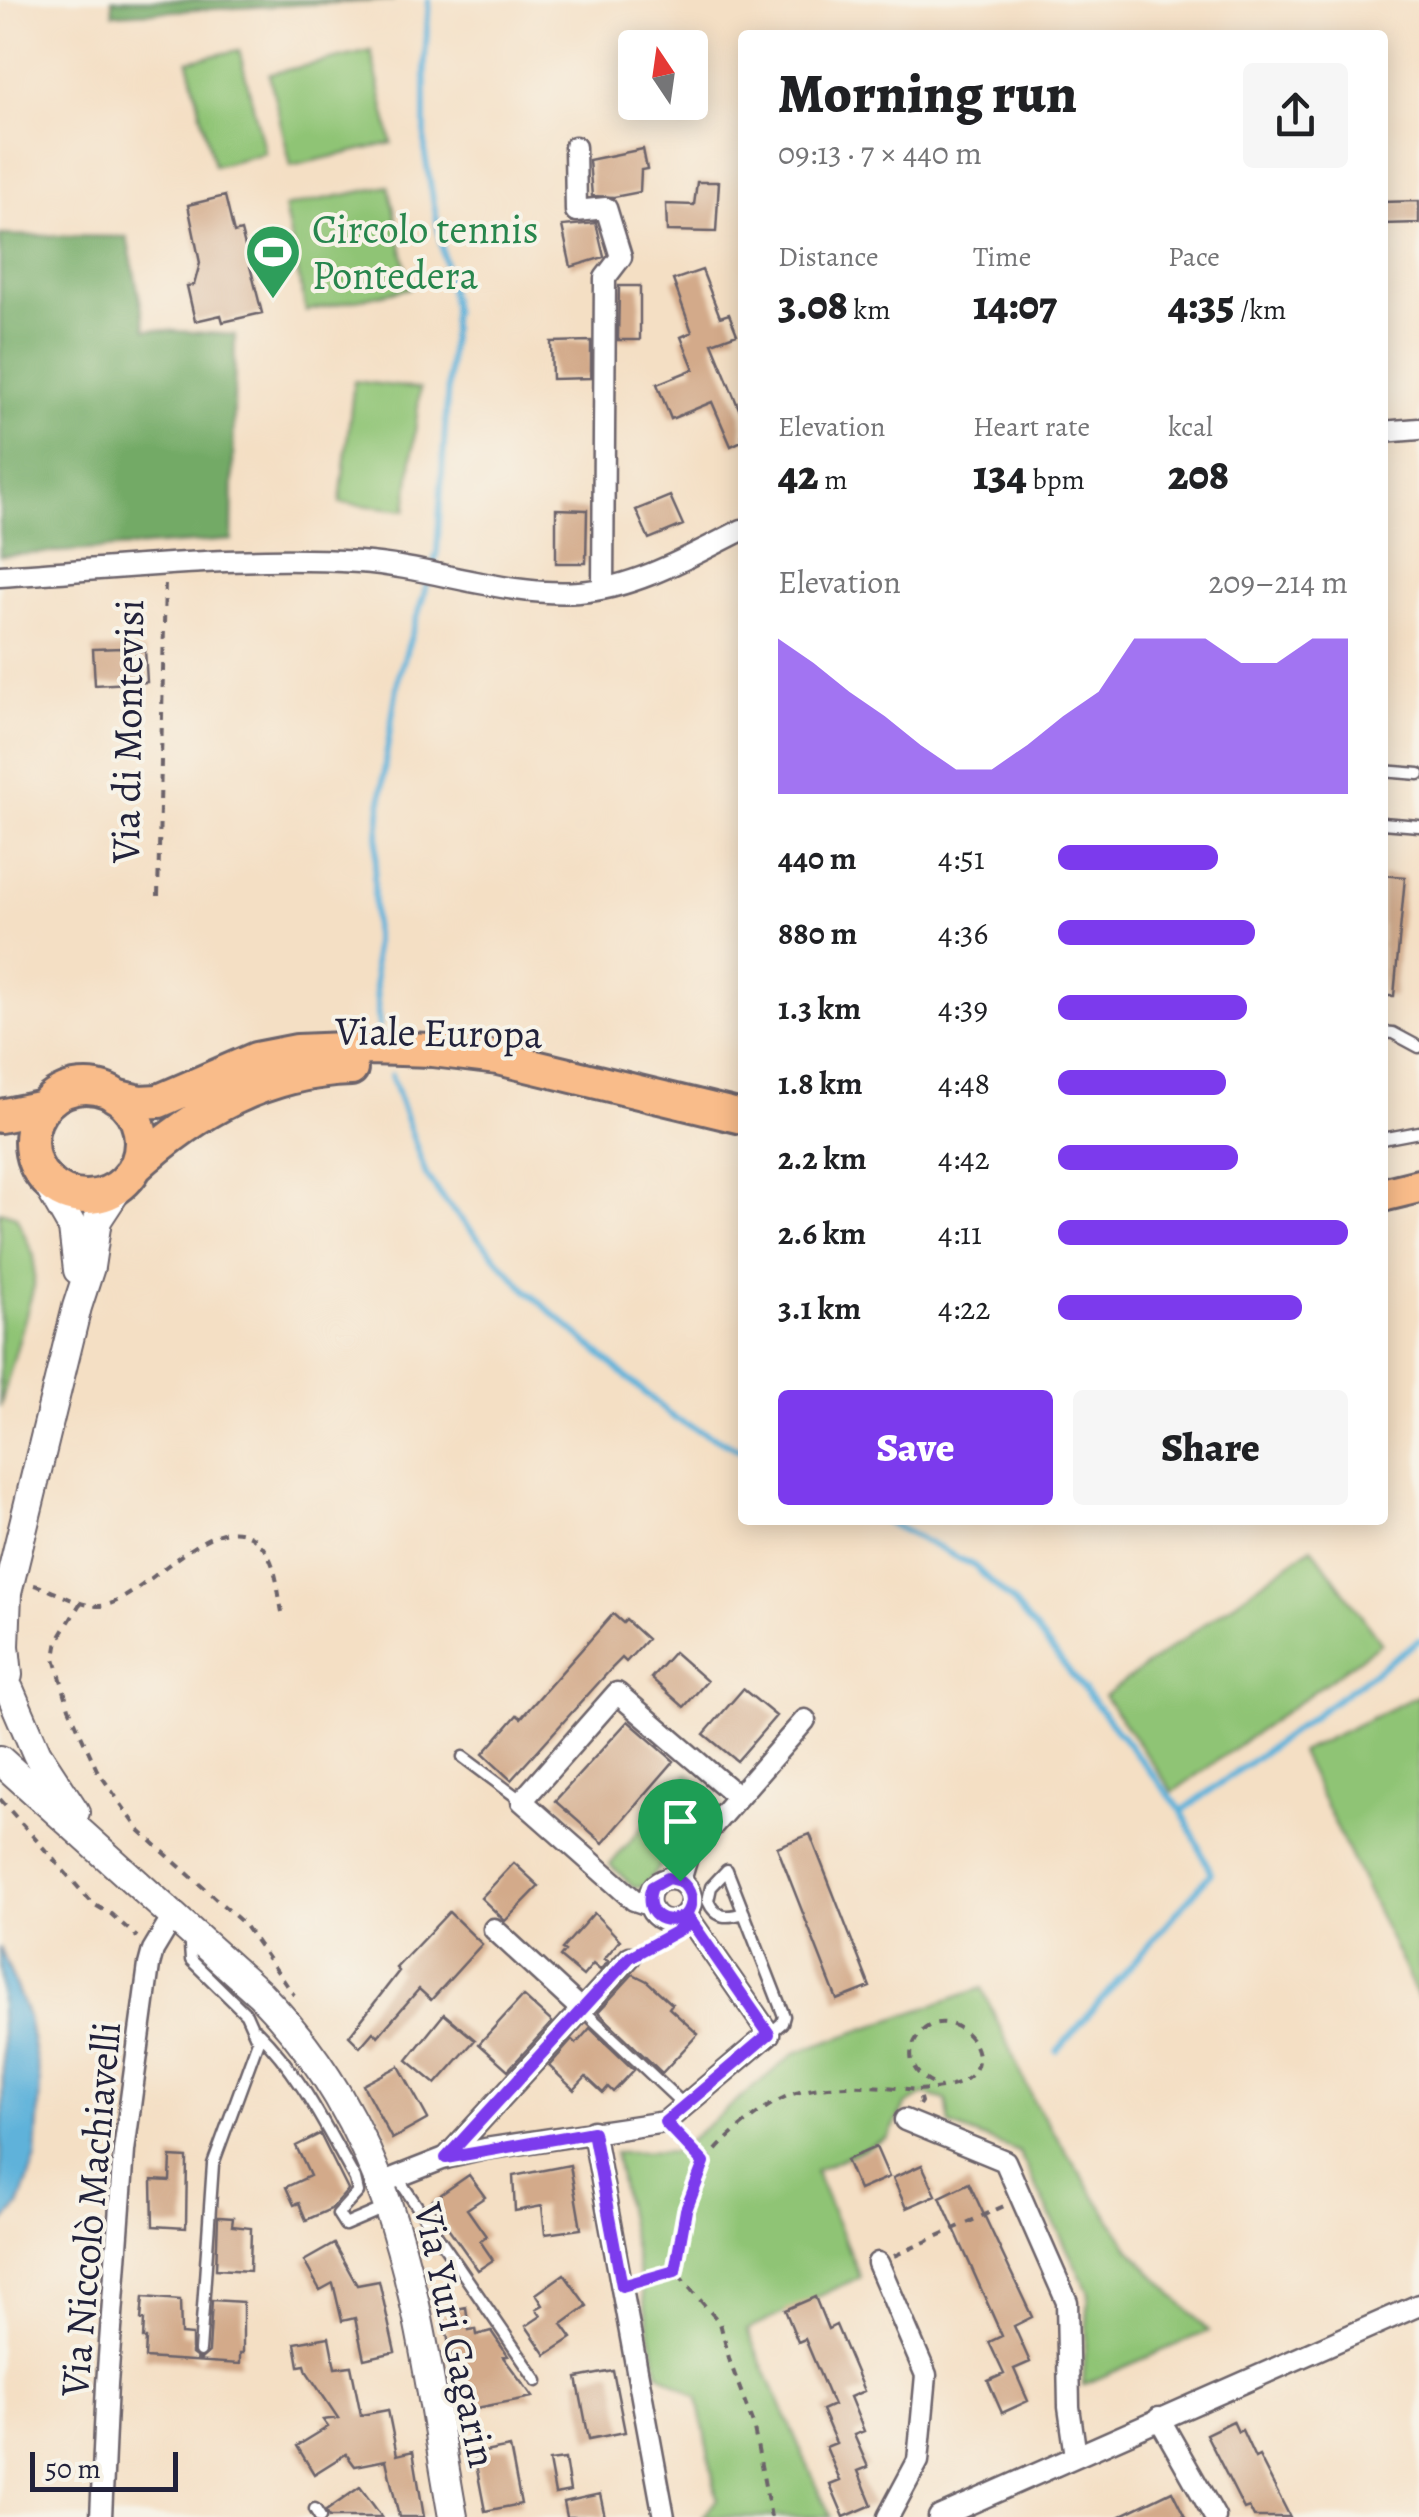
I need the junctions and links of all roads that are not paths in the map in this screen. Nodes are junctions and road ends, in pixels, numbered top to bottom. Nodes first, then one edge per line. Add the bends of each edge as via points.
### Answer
1 (575, 147) dead end
2 (1419, 430) edge
3 (1388, 432) edge
4 (738, 532) edge
5 (0, 576) edge
6 (603, 588) junction
7 (1388, 771) edge
8 (1419, 774) edge
9 (1388, 823) edge
10 (1419, 826) edge
11 (1388, 1033) edge
12 (1400, 1036) junction
13 (1419, 1046) edge
14 (1419, 1054) edge
15 (590, 1080) junction
16 (115, 1096) junction
17 (44, 1107) junction
18 (0, 1116) edge
19 (738, 1116) edge
20 (1419, 1132) edge
21 (1388, 1138) edge
22 (0, 1153) edge
23 (127, 1177) junction
24 (44, 1178) junction
25 (1419, 1186) edge
26 (1388, 1194) edge
27 (77, 1307) junction
28 (14, 1594) edge
29 (4, 1684) edge
30 (804, 1720) dead end
31 (463, 1758) dead end
32 (0, 1760) edge
33 (737, 1796) junction
34 (522, 1801) junction
35 (99, 1846) junction
36 (680, 1881) junction
37 (649, 1905) junction
38 (744, 1913) junction
39 (174, 1915) junction
40 (689, 1919) junction
41 (494, 1929) dead end
42 (196, 1936) junction
43 (630, 1957) road end
44 (582, 2010) junction
45 (255, 2030) junction
46 (769, 2034) junction
47 (685, 2106) junction
48 (906, 2120) road end
49 (593, 2132) junction
50 (446, 2158) junction
51 (389, 2188) junction
52 (878, 2264) road end
53 (1419, 2304) edge
54 (200, 2351) dead end
55 (537, 2382) dead end
56 (1159, 2418) junction
57 (1076, 2456) junction
58 (102, 2517) edge
59 (453, 2517) edge
60 (664, 2517) edge
61 (888, 2517) edge
62 (938, 2517) edge
63 (1214, 2517) edge

1 - 6 street via 576,211 606,208 621,257 606,278
2 - 3 street
4 - 6 street
5 - 6 street, Via di Montevisi via 274,560 412,568 538,590
7 - 8 lane
9 - 10 lane
11 - 12 lane
12 - 13 lane
12 - 14 lane
15 - 16 main road, Viale Europa via 498,1058 340,1048 256,1059 159,1100
15 - 19 main road, Viale Europa
15 - 23 main road, Viale Europa via 407,1069 310,1072 215,1106
16 - 17 main road, Viale Europa via 82,1088
16 - 23 main road via 132,1112 140,1134
17 - 18 main road, Viale Europa
17 - 24 main road via 30,1142
20 - 21 lane
22 - 24 main road
23 - 24 main road via 99,1196 76,1196
23 - 27 street via 98,1220
24 - 27 street via 74,1235
25 - 26 main road
27 - 28 street
28 - 29 street
29 - 35 street via 37,1754
30 - 33 street
31 - 34 lane
32 - 35 street
33 - 34 street via 617,1693
33 - 36 street via 688,1854
34 - 37 street via 634,1900
35 - 39 street, Via Yuri Gagarin
36 - 37 street via 660,1881
36 - 40 street via 692,1900
37 - 40 street via 665,1921
38 - 38 lane via 719,1916 708,1902 711,1887 727,1870
38 - 46 lane via 784,2016
39 - 42 street, Via Yuri Gagarin
39 - 58 street, Via Niccolò Machiavelli via 153,1950 124,2151
40 - 46 street
41 - 44 street
42 - 45 lane via 191,1960
42 - 51 street, Via Yuri Gagarin via 286,2022 346,2106
43 - 44 street
44 - 47 lane
44 - 50 street
45 - 51 lane via 283,2056 354,2180 358,2192 338,2214 341,2221 353,2223
45 - 54 lane via 258,2041 213,2164
46 - 47 street
47 - 49 street via 665,2122
48 - 57 street via 1006,2161 1067,2302
49 - 50 street
49 - 60 street
50 - 51 street
51 - 55 lane
51 - 59 street, Via Yuri Gagarin
52 - 61 street via 926,2375 918,2462
53 - 56 street
56 - 57 street
56 - 63 street
57 - 62 street

